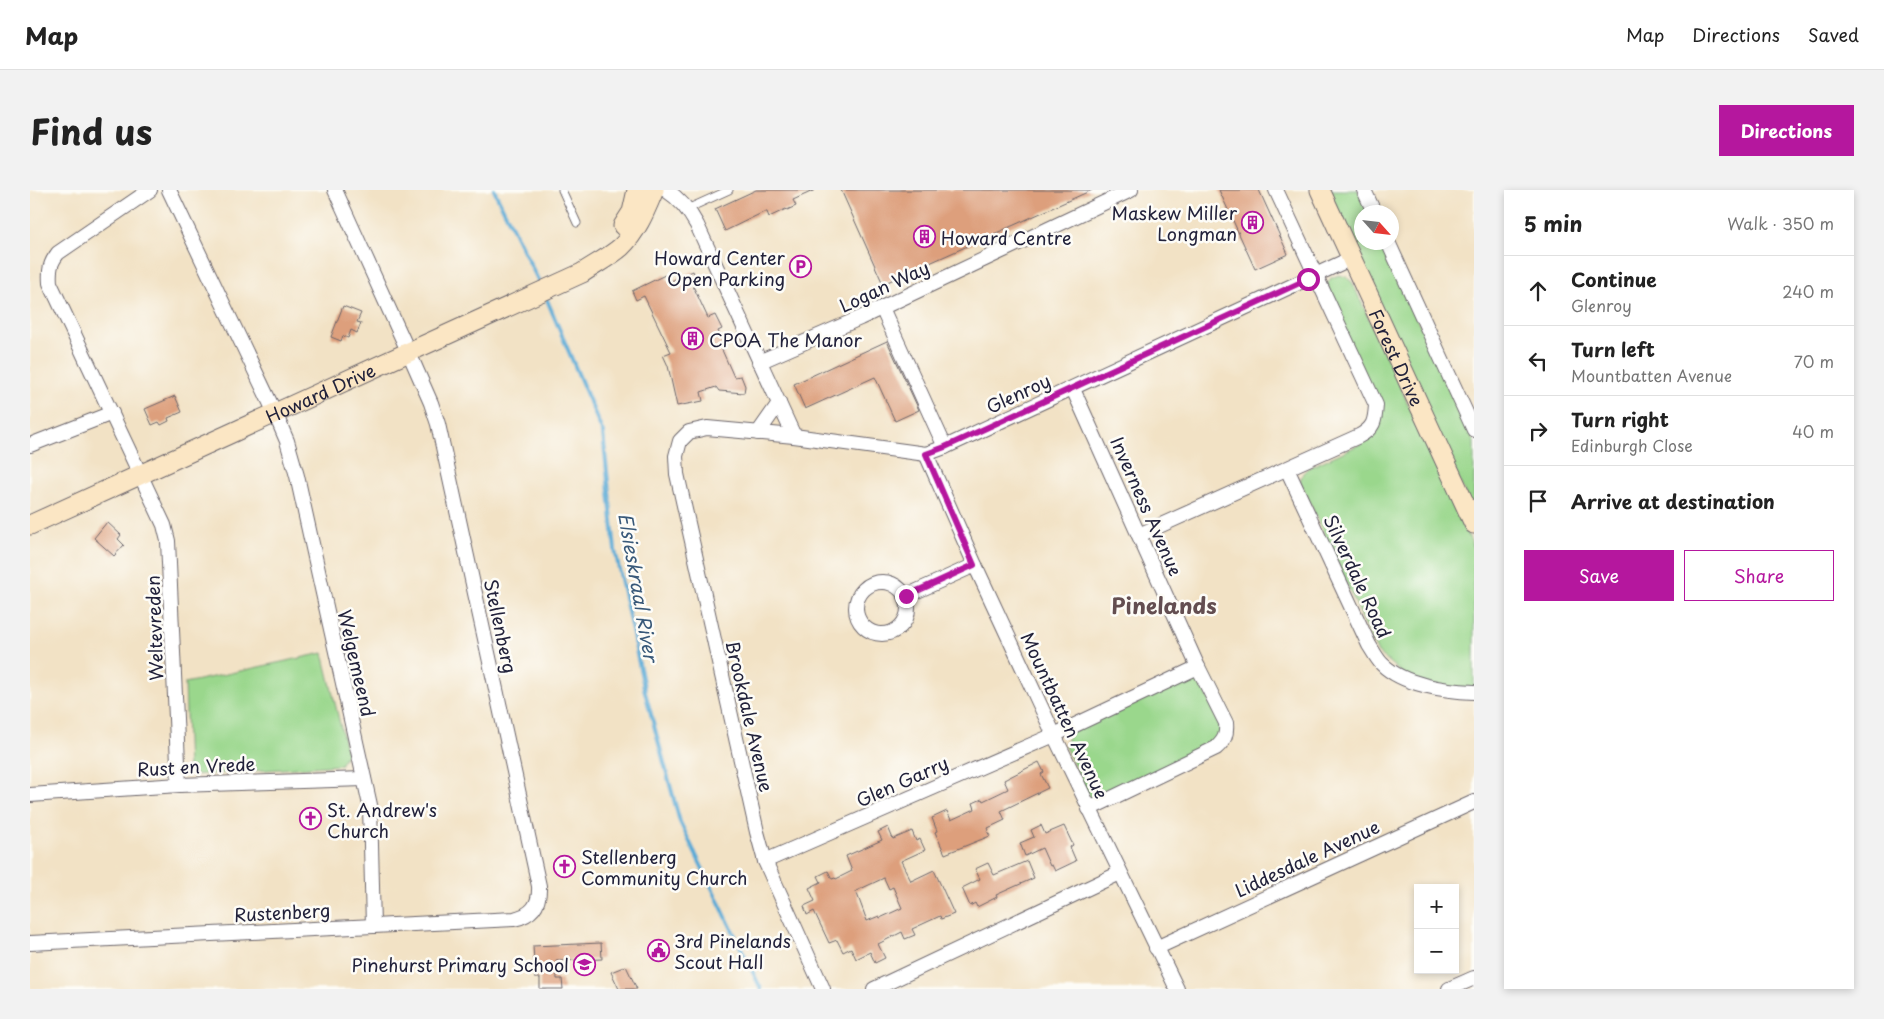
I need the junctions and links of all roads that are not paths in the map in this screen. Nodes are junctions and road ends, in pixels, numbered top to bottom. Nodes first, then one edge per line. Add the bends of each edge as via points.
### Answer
1 (150, 190) edge
2 (169, 190) edge
3 (335, 190) edge
4 (562, 190) edge
5 (637, 190) edge
6 (654, 190) edge
7 (666, 190) edge
8 (729, 190) edge
9 (1131, 190) edge
10 (1276, 190) edge
11 (1320, 190) edge
12 (1364, 190) edge
13 (1371, 205) edge
14 (688, 210) junction
15 (577, 222) dead end
16 (1392, 250) edge
17 (607, 256) junction
18 (1352, 258) junction
19 (1316, 275) junction
20 (882, 308) junction
21 (409, 353) junction
22 (759, 362) junction
23 (1073, 389) junction
24 (778, 403) junction
25 (112, 413) junction
26 (275, 414) junction
27 (1474, 430) edge
28 (758, 433) junction
29 (794, 436) junction
30 (680, 441) joint
31 (30, 445) edge
32 (945, 447) junction
33 (926, 454) junction
34 (1287, 469) junction
35 (140, 475) junction
36 (1474, 524) edge
37 (30, 526) edge
38 (1139, 535) junction
39 (974, 565) junction
40 (906, 596) dead end
41 (1198, 667) junction
42 (1474, 692) edge
43 (1054, 735) junction
44 (364, 779) junction
45 (179, 785) junction
46 (30, 794) edge
47 (1474, 802) edge
48 (1089, 809) junction
49 (765, 861) junction
50 (1120, 873) junction
51 (534, 910) joint
52 (373, 926) junction
53 (30, 943) edge
54 (1156, 948) junction
55 (1472, 982) edge
56 (823, 989) edge
57 (874, 989) edge
58 (1177, 989) edge
59 (1449, 989) edge

1 - 25 street, Weltevreden via 58,253 49,271 50,283
2 - 26 street, Welgemeend
3 - 21 street, Stellenberg
4 - 15 lane
5 - 17 street via 632,212
6 - 17 street, Howard Drive via 629,238
7 - 14 street
8 - 14 lane
9 - 20 street, Logan Way
10 - 19 street
11 - 18 street, Forest Drive
12 - 13 street
14 - 22 street
16 - 27 street
17 - 21 street, Howard Drive via 582,273
18 - 19 street, Glenroy
18 - 36 street, Forest Drive
19 - 23 street, Glenroy
19 - 34 street via 1376,405 1374,425 1368,432
20 - 22 street, Logan Way
20 - 32 street
21 - 26 street, Howard Drive
21 - 51 street, Stellenberg via 438,424 540,886 540,897
22 - 24 street
23 - 32 street, Glenroy
23 - 38 street, Inverness Avenue
24 - 28 street
24 - 29 street
25 - 31 street
25 - 35 street, Weltevreden
26 - 35 street, Howard Drive
26 - 44 street, Welgemeend via 287,441 302,494
28 - 29 street, Glenroy
28 - 30 street, Glenroy via 707,428 689,432
29 - 33 street, Glenroy
30 - 49 street, Brookdale Avenue via 676,456 677,474
32 - 33 street, Glenroy
33 - 39 street, Mountbatten Avenue
34 - 38 street
34 - 42 street, Silverdale Road via 1368,645 1382,664 1394,673 1429,687
35 - 37 street, Howard Drive
35 - 45 street, Weltevreden via 164,525 170,553
38 - 41 street, Inverness Avenue
39 - 40 street
39 - 43 street, Mountbatten Avenue
41 - 43 street
41 - 48 street, Inverness Avenue via 1226,722 1223,741 1216,748
43 - 48 street, Mountbatten Avenue
43 - 49 street, Glen Garry
44 - 45 street, Rust en Vrede
44 - 52 street, Welgemeend via 370,805
45 - 46 street, Rust en Vrede
47 - 54 street, Liddesdale Avenue
48 - 50 street, Mountbatten Avenue
49 - 56 street, Brookdale Avenue
50 - 54 street, Mountbatten Avenue
50 - 57 street
51 - 52 street, Rustenberg via 514,919
52 - 53 street, Rustenberg
54 - 58 street, Mountbatten Avenue
55 - 59 street

